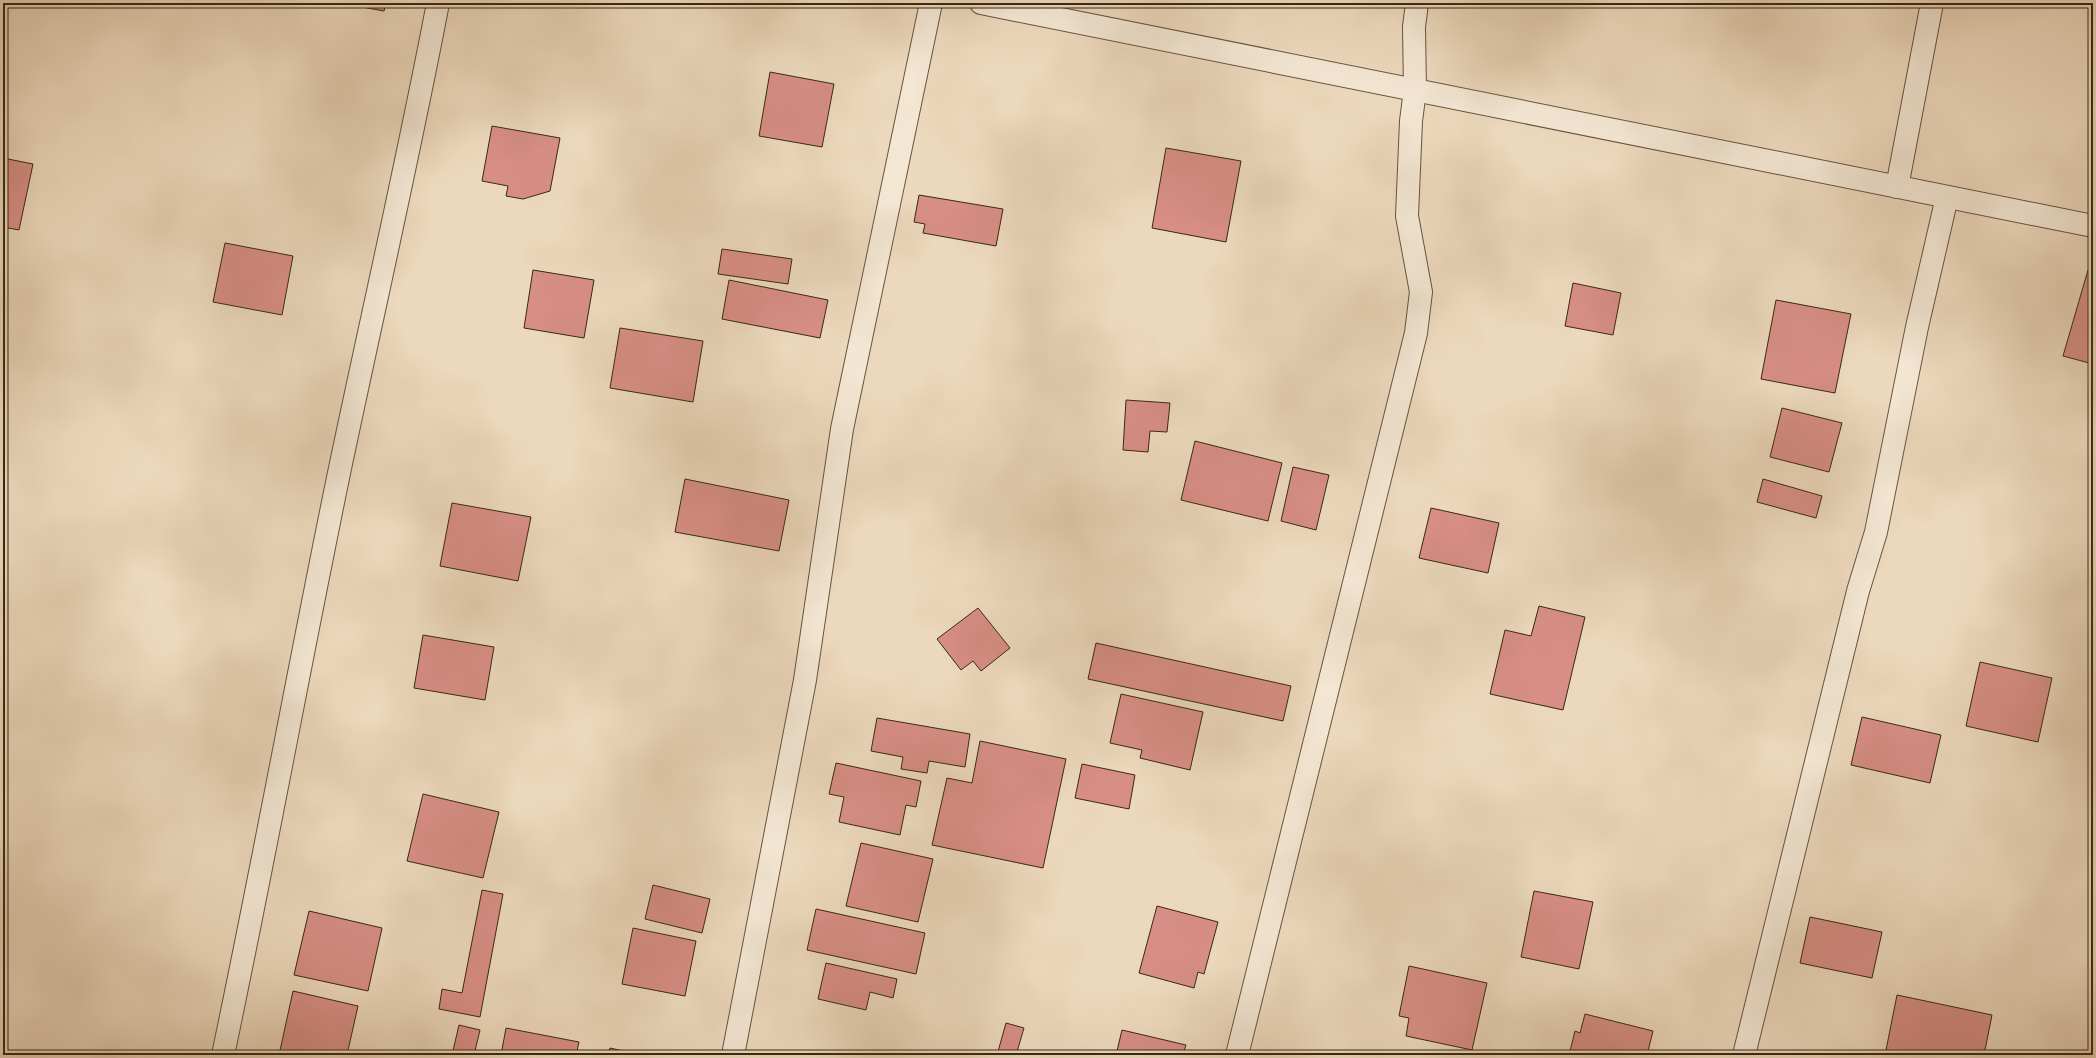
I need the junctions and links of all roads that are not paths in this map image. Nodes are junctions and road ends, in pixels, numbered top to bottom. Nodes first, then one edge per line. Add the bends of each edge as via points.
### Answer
1 (438, 3) edge
2 (931, 3) edge
3 (981, 3) edge
4 (1417, 3) edge
5 (1932, 3) edge
6 (1415, 90) junction
7 (1897, 188) junction
8 (1947, 197) junction
9 (2093, 226) edge
10 (223, 1055) edge
11 (733, 1055) edge
12 (1237, 1055) edge
13 (1744, 1055) edge

1 - 10 street via 413,134 339,474 259,886
2 - 11 street via 842,429 805,680
3 - 6 street
4 - 6 street via 1414,27
5 - 7 street
6 - 7 street
6 - 12 street via 1411,121 1407,216 1421,292 1416,333
7 - 8 street
8 - 9 street
8 - 13 street via 1917,327 1876,532 1858,591

